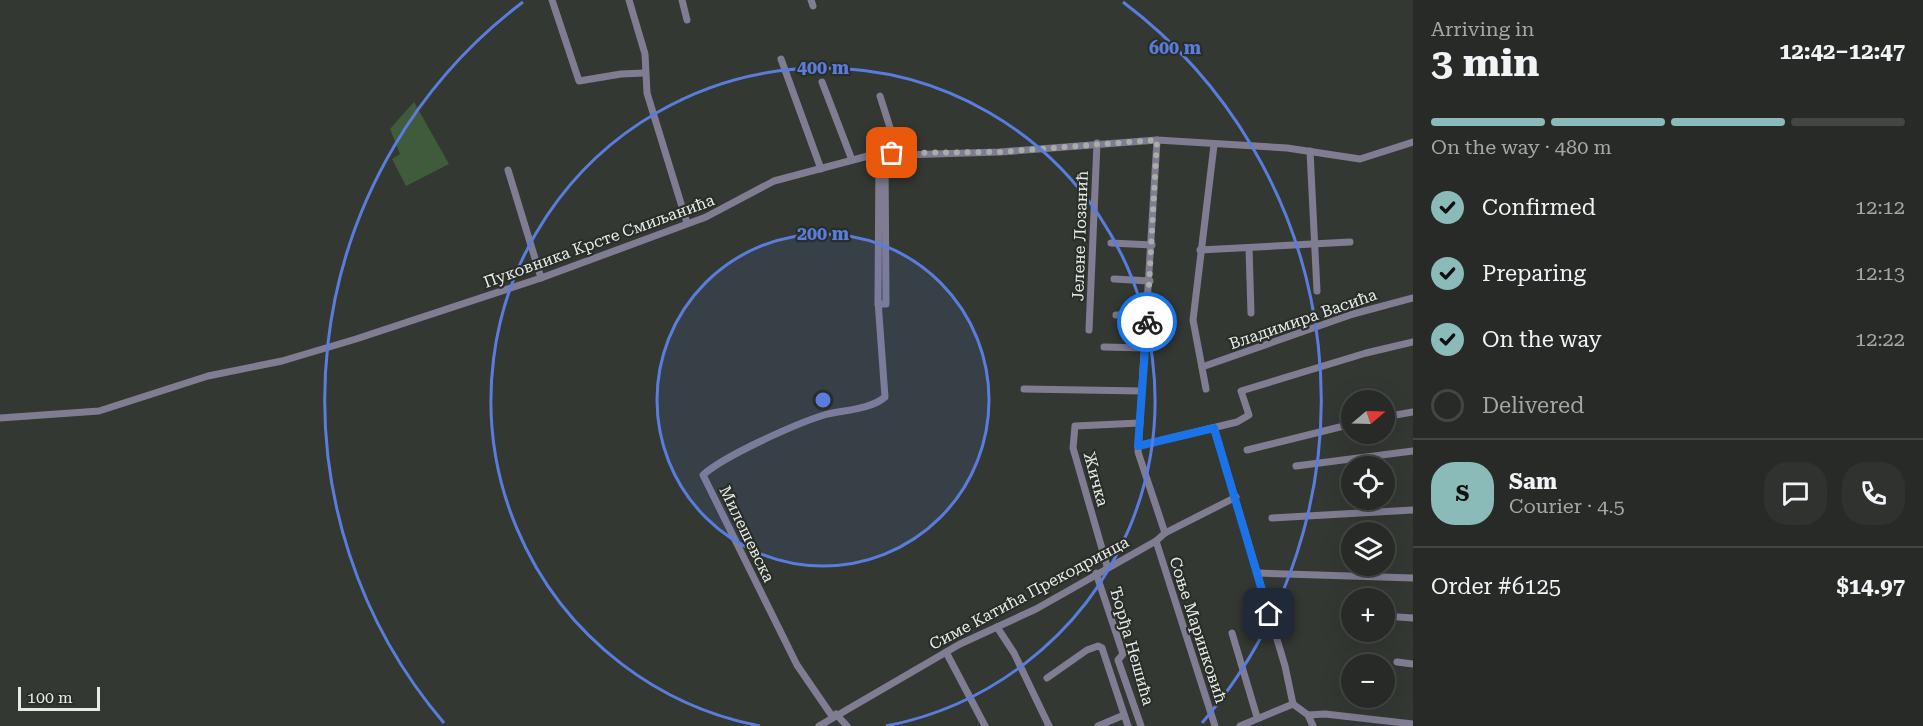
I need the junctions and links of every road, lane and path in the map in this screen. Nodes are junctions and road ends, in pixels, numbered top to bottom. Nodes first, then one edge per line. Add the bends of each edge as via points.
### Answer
1 (552, 0) edge
2 (629, 0) edge
3 (682, 0) edge
4 (687, 20) dead end
5 (781, 59) dead end
6 (644, 73) junction
7 (822, 82) dead end
8 (880, 96) dead end
9 (1157, 140) junction
10 (1413, 142) edge
11 (1097, 143) junction
12 (1214, 145) junction
13 (1310, 151) junction
14 (898, 153) junction
15 (882, 154) junction
16 (852, 160) junction
17 (821, 169) junction
18 (508, 170) dead end
19 (687, 224) junction
20 (1350, 242) dead end
21 (1110, 243) dead end
22 (1152, 244) junction
23 (1314, 244) junction
24 (1249, 248) junction
25 (1200, 250) junction
26 (541, 278) junction
27 (1114, 279) dead end
28 (1150, 280) junction
29 (1317, 291) dead end
30 (1413, 298) edge
31 (1251, 313) dead end
32 (1116, 315) dead end
33 (1148, 316) junction
34 (1089, 330) dead end
35 (1413, 342) edge
36 (1104, 346) dead end
37 (1145, 348) junction
38 (1202, 367) junction
39 (1024, 389) dead end
40 (1206, 389) dead end
41 (1142, 391) junction
42 (1413, 412) edge
43 (1395, 415) edge
44 (0, 418) edge
45 (1140, 423) junction
46 (1341, 427) edge
47 (1214, 428) junction
48 (1138, 446) junction
49 (1247, 450) dead end
50 (1413, 451) edge
51 (1296, 466) dead end
52 (1236, 497) junction
53 (1413, 510) edge
54 (1272, 518) dead end
55 (1165, 532) junction
56 (1156, 541) junction
57 (1107, 567) junction
58 (1096, 573) junction
59 (1257, 573) junction
60 (1413, 578) edge
61 (1398, 617) dead end
62 (1413, 618) edge
63 (997, 627) junction
64 (1232, 633) dead end
65 (946, 652) junction
66 (1397, 662) dead end
67 (1413, 664) edge
68 (1047, 678) dead end
69 (1293, 704) junction
70 (834, 715) junction
71 (1124, 715) junction
72 (1308, 715) junction
73 (1257, 717) junction
74 (1413, 724) edge
75 (819, 726) edge
76 (848, 726) edge
77 (985, 726) edge
78 (1049, 726) edge
79 (1098, 726) edge
80 (1128, 726) edge
81 (1141, 726) edge
82 (1215, 726) edge
83 (1240, 726) edge
84 (1313, 726) edge

1 - 6 street via 579,81
2 - 6 street via 645,54
3 - 4 street
5 - 17 street
6 - 19 street
7 - 16 street
8 - 14 street
9 - 11 street, Пуковника Крсте Смиљанића
9 - 12 street, Пуковника Крсте Смиљанића
9 - 22 street
10 - 13 street, Пуковника Крсте Смиљанића via 1359,159
11 - 14 street, Пуковника Крсте Смиљанића via 1000,152
11 - 34 street, Јелене Лозанић
12 - 13 street, Пуковника Крсте Смиљанића
12 - 25 street
13 - 23 street
14 - 15 street, Пуковника Крсте Смиљанића
15 - 16 street, Пуковника Крсте Смиљанића
15 - 70 street, Милешевска via 886,304 878,304 885,397 875,404 821,416 761,442 703,475 796,665
16 - 17 street, Пуковника Крсте Смиљанића
17 - 19 street, Пуковника Крсте Смиљанића via 763,186 723,210
18 - 26 street
19 - 26 street, Пуковника Крсте Смиљанића
20 - 23 street
21 - 22 street
22 - 28 street
23 - 24 street
23 - 29 street
24 - 25 street
24 - 31 street
25 - 38 street via 1193,320
26 - 44 street, Пуковника Крсте Смиљанића via 282,361 208,376 99,411
27 - 28 street
28 - 33 street
30 - 38 street, Владимира Васића via 1353,314
32 - 33 street
33 - 37 street
35 - 47 street via 1241,391 1249,415
36 - 37 street
37 - 41 street
38 - 40 street
39 - 41 street
41 - 45 street
42 - 43 street
45 - 48 street
45 - 57 street, Жичка via 1075,426 1073,448
46 - 49 street
47 - 48 street
47 - 52 street
48 - 55 street
50 - 51 street
52 - 55 street, Симе Катића Прекодринца
52 - 59 street
53 - 54 street
55 - 56 street, Симе Катића Прекодринца
56 - 57 street, Симе Катића Прекодринца
56 - 82 street, Соње Маринковић
57 - 58 street, Симе Катића Прекодринца
58 - 63 street, Симе Катића Прекодринца
58 - 81 street, Ђорђа Нешића via 1123,654 1118,660
59 - 60 street
59 - 69 street
61 - 62 street
63 - 65 street, Симе Катића Прекодринца
63 - 78 street
64 - 73 street
65 - 70 street, Симе Катића Прекодринца
65 - 77 street
66 - 67 street
68 - 71 street via 1098,646 1102,648
69 - 72 street
69 - 73 street
70 - 75 street, Симе Катића Прекодринца
70 - 76 street
71 - 79 street
71 - 80 street
72 - 74 street
72 - 84 street
73 - 83 street

